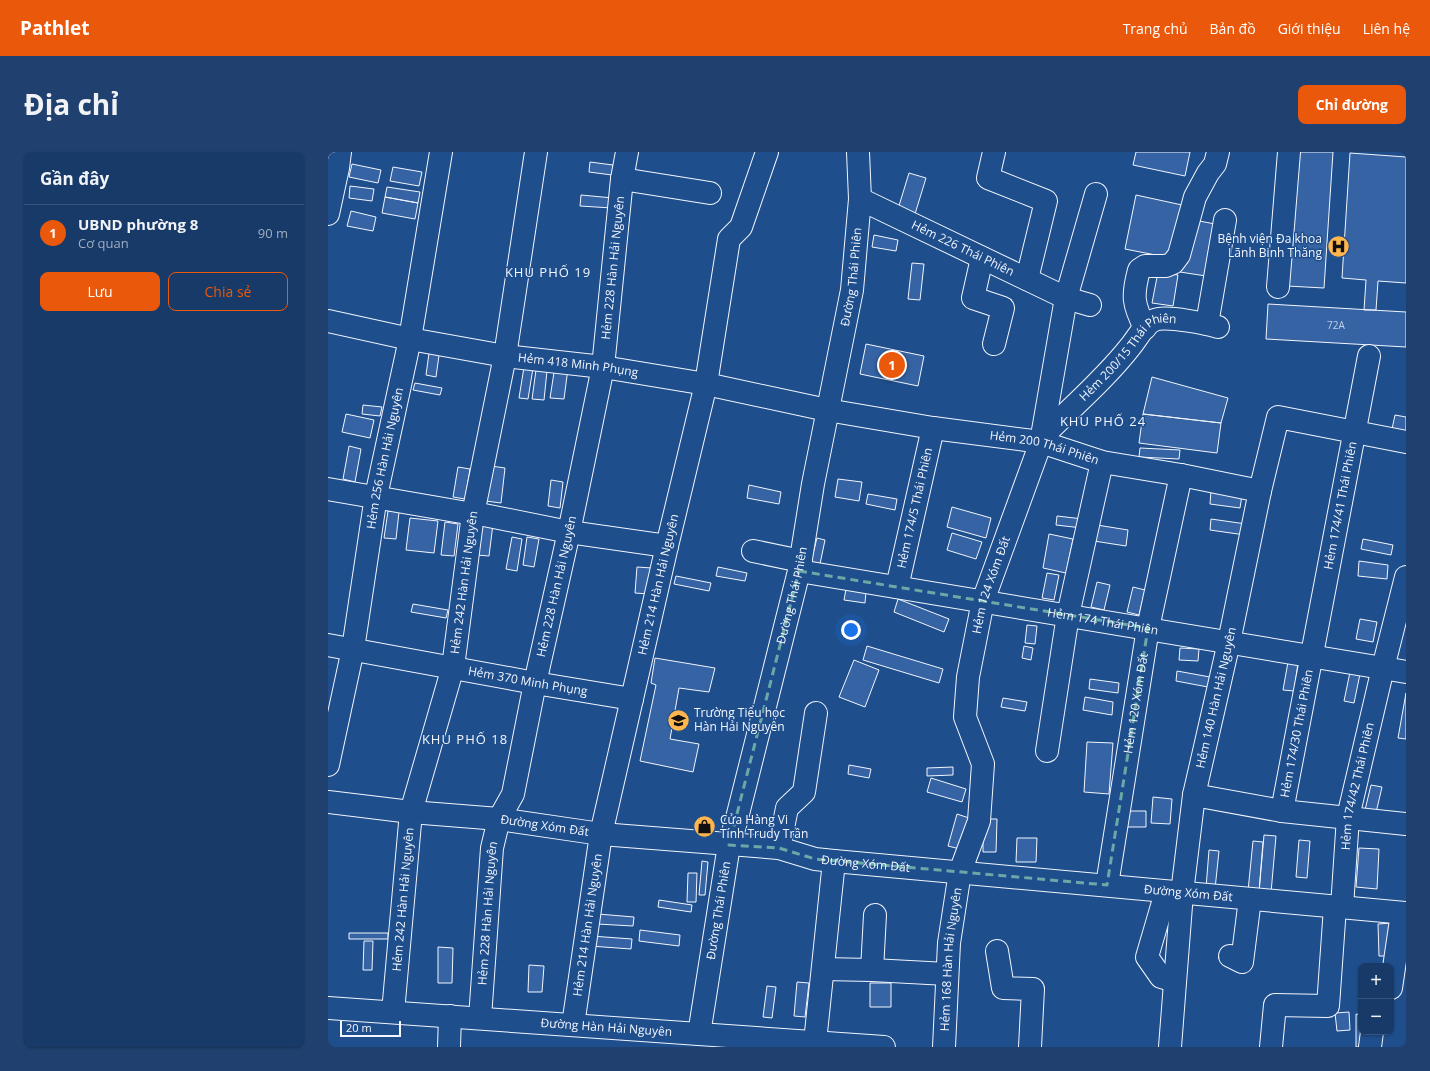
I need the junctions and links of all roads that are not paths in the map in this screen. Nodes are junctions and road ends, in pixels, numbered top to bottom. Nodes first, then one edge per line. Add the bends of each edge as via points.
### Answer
1 (340, 152) edge
2 (441, 152) edge
3 (536, 152) edge
4 (627, 152) edge
5 (767, 152) edge
6 (858, 152) edge
7 (994, 152) edge
8 (1218, 152) edge
9 (1289, 152) edge
10 (622, 179) junction
11 (710, 194) dead end
12 (1096, 194) dead end
13 (860, 199) junction
14 (328, 214) edge
15 (1225, 220) dead end
16 (982, 258) junction
17 (1027, 280) junction
18 (1278, 286) dead end
19 (1066, 298) junction
20 (1090, 305) dead end
21 (328, 321) edge
22 (1145, 328) junction
23 (410, 339) junction
24 (994, 344) dead end
25 (505, 356) junction
26 (1369, 356) dead end
27 (603, 367) junction
28 (706, 384) junction
29 (827, 410) junction
30 (933, 428) junction
31 (1355, 432) junction
32 (1042, 440) junction
33 (1406, 442) edge
34 (1102, 462) junction
35 (1181, 475) junction
36 (328, 489) edge
37 (1260, 491) junction
38 (376, 496) junction
39 (474, 514) junction
40 (570, 532) junction
41 (666, 546) junction
42 (753, 551) dead end
43 (800, 566) junction
44 (1406, 577) edge
45 (897, 587) junction
46 (983, 601) junction
47 (1068, 615) junction
48 (1148, 628) junction
49 (1229, 642) junction
50 (328, 645) edge
51 (352, 649) junction
52 (1312, 656) junction
53 (452, 667) junction
54 (1383, 668) junction
55 (1406, 672) edge
56 (535, 683) junction
57 (632, 699) junction
58 (816, 713) dead end
59 (1047, 751) dead end
60 (328, 765) edge
61 (1194, 795) junction
62 (328, 802) edge
63 (1282, 811) junction
64 (411, 812) junction
65 (1348, 817) junction
66 (499, 819) junction
67 (1406, 824) edge
68 (601, 834) junction
69 (729, 845) junction
70 (779, 848) junction
71 (834, 861) junction
72 (960, 872) junction
73 (1107, 885) junction
74 (1174, 893) junction
75 (1250, 900) junction
76 (1338, 907) junction
77 (1404, 913) edge
78 (874, 915) dead end
79 (998, 951) dead end
80 (1230, 956) dead end
81 (823, 969) junction
82 (872, 970) junction
83 (1394, 971) edge
84 (947, 974) junction
85 (1175, 982) junction
86 (328, 1008) edge
87 (393, 1012) junction
88 (450, 1016) junction
89 (480, 1018) junction
90 (573, 1025) junction
91 (699, 1034) junction
92 (1372, 1035) edge
93 (671, 1039) edge
94 (815, 1042) junction
95 (855, 1046) edge
96 (449, 1047) edge
97 (884, 1047) edge
98 (944, 1047) edge
99 (1030, 1047) edge
100 (1170, 1047) edge
101 (1271, 1047) edge
102 (1370, 1047) edge

1 - 14 street
2 - 23 street, Hẻm 256 Hàn Hải Nguyên
3 - 25 street, Hẻm 242 Hàn Hải Nguyên
4 - 10 street, Hẻm 228 Hàn Hải Nguyên
5 - 28 street, Hẻm 214 Hàn Hải Nguyên via 741,227 729,239
6 - 13 street, Đường Thái Phiên
7 - 17 street via 988,178 1046,200
8 - 22 street via 1215,164 1195,197 1179,255 1173,263 1166,266 1145,266 1139,270 1134,298
9 - 18 street
10 - 11 street
10 - 27 street, Hẻm 228 Hàn Hải Nguyên
12 - 19 street, Hẻm 124 Xóm Đất
13 - 16 street, Hẻm 226 Thái Phiên
13 - 29 street, Đường Thái Phiên via 852,290
15 - 22 street, Hẻm 200/15 Thái Phiên via 1213,326 1157,320 1150,322
16 - 17 street, Hẻm 226 Thái Phiên
16 - 24 street via 972,298 1003,308
17 - 19 street, Hẻm 226 Thái Phiên
19 - 20 street, Hẻm 226 Thái Phiên
19 - 32 street, Hẻm 124 Xóm Đất
21 - 23 street, Hẻm 418 Minh Phụng
22 - 32 street, Hẻm 200/15 Thái Phiên via 1122,357
23 - 25 street, Hẻm 418 Minh Phụng
23 - 38 street, Hẻm 256 Hàn Hải Nguyên
25 - 27 street, Hẻm 418 Minh Phụng
25 - 39 street, Hẻm 242 Hàn Hải Nguyên
26 - 31 street, Hẻm 174/41 Thái Phiên
27 - 28 street, Hẻm 418 Minh Phụng
27 - 40 street, Hẻm 228 Hàn Hải Nguyên
28 - 29 street, Hẻm 418 Minh Phụng
28 - 41 street, Hẻm 214 Hàn Hải Nguyên
29 - 30 street, Hẻm 200 Thái Phiên
29 - 43 street, Đường Thái Phiên
30 - 32 street, Hẻm 200 Thái Phiên
30 - 45 street, Hẻm 174/5 Thái Phiên
31 - 33 street
31 - 37 street, Hẻm 140 Hàn Hải Nguyên via 1278,417
31 - 52 street, Hẻm 174/41 Thái Phiên
32 - 34 street, Hẻm 200 Thái Phiên
32 - 46 street, Hẻm 124 Xóm Đất
34 - 35 street, Hẻm 200 Thái Phiên
34 - 47 street
35 - 37 street, Hẻm 200 Thái Phiên
35 - 48 street, Hẻm 120 Xóm Đất
36 - 38 street
37 - 49 street, Hẻm 140 Hàn Hải Nguyên
38 - 39 street
38 - 51 street, Hẻm 256 Hàn Hải Nguyên
39 - 40 street
39 - 53 street, Hẻm 242 Hàn Hải Nguyên
40 - 41 street
40 - 56 street, Hẻm 228 Hàn Hải Nguyên
41 - 57 street, Hẻm 214 Hàn Hải Nguyên
42 - 43 street, Hẻm 174 Thái Phiên
43 - 45 street, Hẻm 174 Thái Phiên
43 - 69 street, Đường Thái Phiên
44 - 54 street, Hẻm 174/42 Thái Phiên
45 - 46 street, Hẻm 174 Thái Phiên
46 - 47 street, Hẻm 174 Thái Phiên
46 - 72 street, Hẻm 124 Xóm Đất via 968,677 965,717 984,764 979,820
47 - 48 street, Hẻm 174 Thái Phiên
47 - 59 street
48 - 49 street, Hẻm 174 Thái Phiên
48 - 73 street, Hẻm 120 Xóm Đất
49 - 52 street, Hẻm 174 Thái Phiên
49 - 61 street, Hẻm 140 Hàn Hải Nguyên
50 - 51 street, Hẻm 370 Minh Phụng
51 - 53 street, Hẻm 370 Minh Phụng
51 - 60 street, Hẻm 256 Hàn Hải Nguyên
52 - 54 street, Hẻm 174 Thái Phiên
52 - 63 street, Hẻm 174/30 Thái Phiên
53 - 56 street, Hẻm 370 Minh Phụng
53 - 64 street, Hẻm 242 Hàn Hải Nguyên
54 - 55 street, Hẻm 174 Thái Phiên
54 - 65 street, Hẻm 174/42 Thái Phiên
56 - 57 street, Hẻm 370 Minh Phụng
56 - 66 street, Hẻm 228 Hàn Hải Nguyên via 513,794
57 - 68 street, Hẻm 214 Hàn Hải Nguyên
58 - 70 street via 804,792 788,808
61 - 63 street
61 - 74 street, Hẻm 140 Hàn Hải Nguyên
62 - 64 street, Đường Xóm Đất
63 - 65 street
64 - 66 street, Đường Xóm Đất
64 - 87 street, Hẻm 242 Hàn Hải Nguyên
65 - 67 street
65 - 76 street, Hẻm 174/42 Thái Phiên
66 - 68 street, Đường Xóm Đất
66 - 89 street, Hẻm 228 Hàn Hải Nguyên via 492,848
68 - 69 street, Đường Xóm Đất
68 - 90 street, Hẻm 214 Hàn Hải Nguyên
69 - 70 street, Đường Xóm Đất
69 - 91 street, Đường Thái Phiên
70 - 71 street, Đường Xóm Đất via 815,859
71 - 72 street, Đường Xóm Đất
71 - 81 street
72 - 73 street, Đường Xóm Đất
72 - 84 street, Hẻm 168 Hàn Hải Nguyên
73 - 74 street, Đường Xóm Đất
74 - 75 street, Đường Xóm Đất
74 - 85 street, Hẻm 140 Hàn Hải Nguyên
74 - 85 street, Hẻm 140 Hàn Hải Nguyên via 1147,957 1161,977
75 - 76 street, Đường Xóm Đất
75 - 80 street via 1242,962
76 - 77 street, Đường Xóm Đất
76 - 101 street, Hẻm 174/42 Thái Phiên via 1328,1006 1275,1005
77 - 83 street
78 - 82 street
79 - 99 street via 1003,988 1033,989
81 - 82 street
81 - 94 street
82 - 84 street
84 - 98 street, Hẻm 168 Hàn Hải Nguyên
85 - 100 street, Hẻm 140 Hàn Hải Nguyên
86 - 87 street, Đường Hàn Hải Nguyên
87 - 88 street, Đường Hàn Hải Nguyên
88 - 89 street, Đường Hàn Hải Nguyên
88 - 96 street
89 - 90 street, Đường Hàn Hải Nguyên
90 - 93 street, Đường Hàn Hải Nguyên
91 - 93 street, Đường Hàn Hải Nguyên
91 - 94 street, Đường Hàn Hải Nguyên
92 - 102 street
94 - 95 street, Đường Hàn Hải Nguyên
95 - 97 street, Đường Hàn Hải Nguyên

